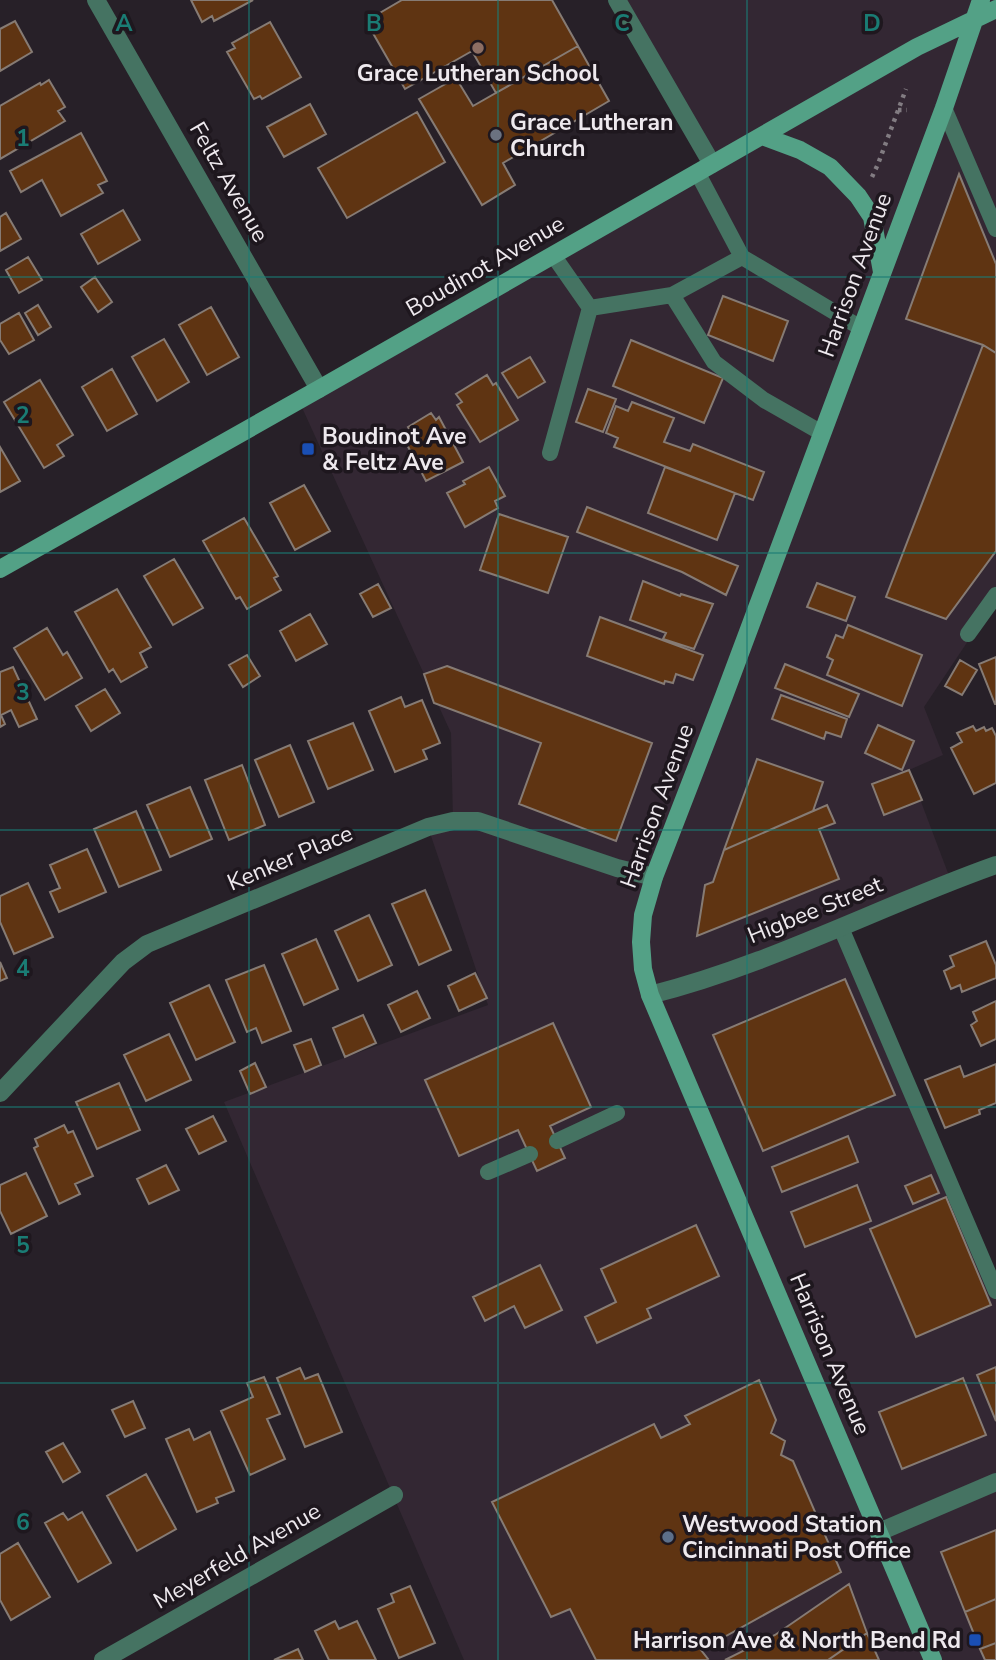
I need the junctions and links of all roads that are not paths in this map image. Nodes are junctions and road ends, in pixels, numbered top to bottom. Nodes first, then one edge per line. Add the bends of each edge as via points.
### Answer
1 (96, 0) edge
2 (617, 0) edge
3 (981, 0) edge
4 (996, 9) edge
5 (974, 19) junction
6 (944, 107) junction
7 (762, 136) junction
8 (704, 168) junction
9 (996, 229) edge
10 (553, 255) junction
11 (742, 257) junction
12 (882, 274) junction
13 (672, 295) junction
14 (590, 308) junction
15 (861, 328) junction
16 (320, 389) junction
17 (822, 433) junction
18 (550, 453) dead end
19 (0, 569) edge
20 (996, 595) edge
21 (968, 634) dead end
22 (996, 865) edge
23 (654, 877) junction
24 (841, 928) junction
25 (650, 995) junction
26 (0, 1093) edge
27 (617, 1113) dead end
28 (557, 1141) dead end
29 (530, 1154) dead end
30 (488, 1172) dead end
31 (996, 1291) edge
32 (996, 1482) edge
33 (394, 1495) dead end
34 (879, 1532) junction
35 (103, 1660) edge
36 (933, 1660) edge

1 - 16 street, Feltz Avenue
2 - 8 street
3 - 5 main road, Harrison Avenue
4 - 5 main road, Boudinot Avenue
5 - 6 main road, Harrison Avenue
5 - 7 main road, Boudinot Avenue
6 - 9 lane
6 - 12 main road, Harrison Avenue
7 - 8 main road, Boudinot Avenue
7 - 12 main road via 830,167 858,197 872,217
8 - 10 main road, Boudinot Avenue
8 - 11 lane
10 - 14 lane
10 - 16 main road, Boudinot Avenue
11 - 13 lane
11 - 15 lane
12 - 15 main road, Harrison Avenue
13 - 14 lane
13 - 17 lane via 714,362 765,400
14 - 18 lane
15 - 17 main road, Harrison Avenue
16 - 19 main road, Boudinot Avenue
17 - 23 main road, Harrison Avenue
20 - 21 lane
22 - 24 street, Higbee Street
23 - 25 main road, Harrison Avenue via 641,942
23 - 26 street, Kenker Place via 478,821 428,827 148,944 122,962
24 - 25 street, Higbee Street via 693,984
24 - 31 lane
25 - 34 main road, Harrison Avenue
27 - 28 lane
29 - 30 lane
32 - 34 street
33 - 35 street, Meyerfeld Avenue
34 - 36 main road, Harrison Avenue

